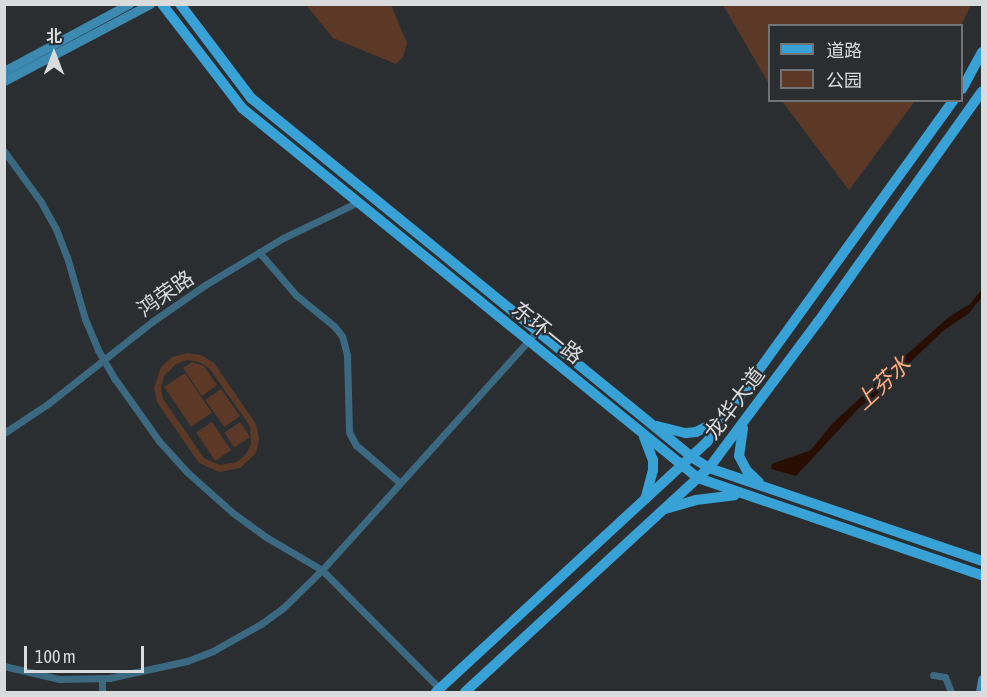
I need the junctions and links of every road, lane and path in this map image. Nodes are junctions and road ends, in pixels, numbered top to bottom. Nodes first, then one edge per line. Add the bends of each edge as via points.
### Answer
1 (129, 4) edge
2 (150, 4) edge
3 (162, 4) edge
4 (180, 4) edge
5 (982, 52) edge
6 (4, 71) edge
7 (4, 81) edge
8 (963, 87) edge
9 (982, 91) edge
10 (953, 102) edge
11 (4, 151) edge
12 (358, 202) junction
13 (259, 252) junction
14 (538, 330) junction
15 (528, 341) junction
16 (104, 360) junction
17 (724, 418) junction
18 (747, 418) junction
19 (651, 424) junction
20 (4, 433) edge
21 (642, 434) junction
22 (693, 458) junction
23 (683, 467) junction
24 (709, 468) junction
25 (698, 478) junction
26 (752, 480) junction
27 (400, 483) junction
28 (741, 495) junction
29 (642, 505) junction
30 (662, 511) junction
31 (982, 561) edge
32 (322, 570) junction
33 (982, 575) edge
34 (4, 666) edge
35 (933, 675) dead end
36 (102, 679) junction
37 (982, 679) edge
38 (440, 691) edge
39 (102, 693) edge
40 (465, 693) edge
41 (951, 693) edge
42 (980, 693) edge

1 - 6 street
2 - 7 street
3 - 12 main road, 东环一路 via 242,108
4 - 14 main road, 东环一路 via 251,98
5 - 8 main road
9 - 18 main road, 龙华大道
10 - 17 main road, 龙华大道
11 - 16 street via 56,229 85,320
12 - 13 street, 鸿荣路
12 - 15 main road, 东环一路
13 - 16 street, 鸿荣路 via 179,302
13 - 27 street via 296,295 342,336 347,355 349,432 356,445
14 - 15 street
14 - 19 main road, 东环一路
15 - 21 main road, 东环一路
15 - 27 street
16 - 20 street, 鸿荣路
16 - 32 street via 147,425 202,486 249,525
17 - 19 main road via 686,433
17 - 22 main road, 龙华大道
18 - 24 main road, 龙华大道
18 - 26 main road via 739,451
19 - 22 main road, 东环一路
21 - 23 main road, 东环一路
21 - 29 main road via 654,470
22 - 23 main road, 龙华大道
22 - 24 main road, 东环一路
23 - 25 main road, 东环一路
23 - 29 main road, 龙华大道
24 - 25 main road, 龙华大道
24 - 26 main road, 东环一路
25 - 28 main road, 东环一路
25 - 30 main road, 龙华大道
26 - 31 main road, 东环一路
27 - 32 street
28 - 30 main road via 696,500
28 - 33 main road, 东环一路
29 - 38 main road, 龙华大道
30 - 40 main road, 龙华大道
32 - 36 street via 283,608 221,646 161,668
32 - 38 street
34 - 36 street via 58,679
35 - 41 street via 945,677
36 - 39 street
37 - 42 street

